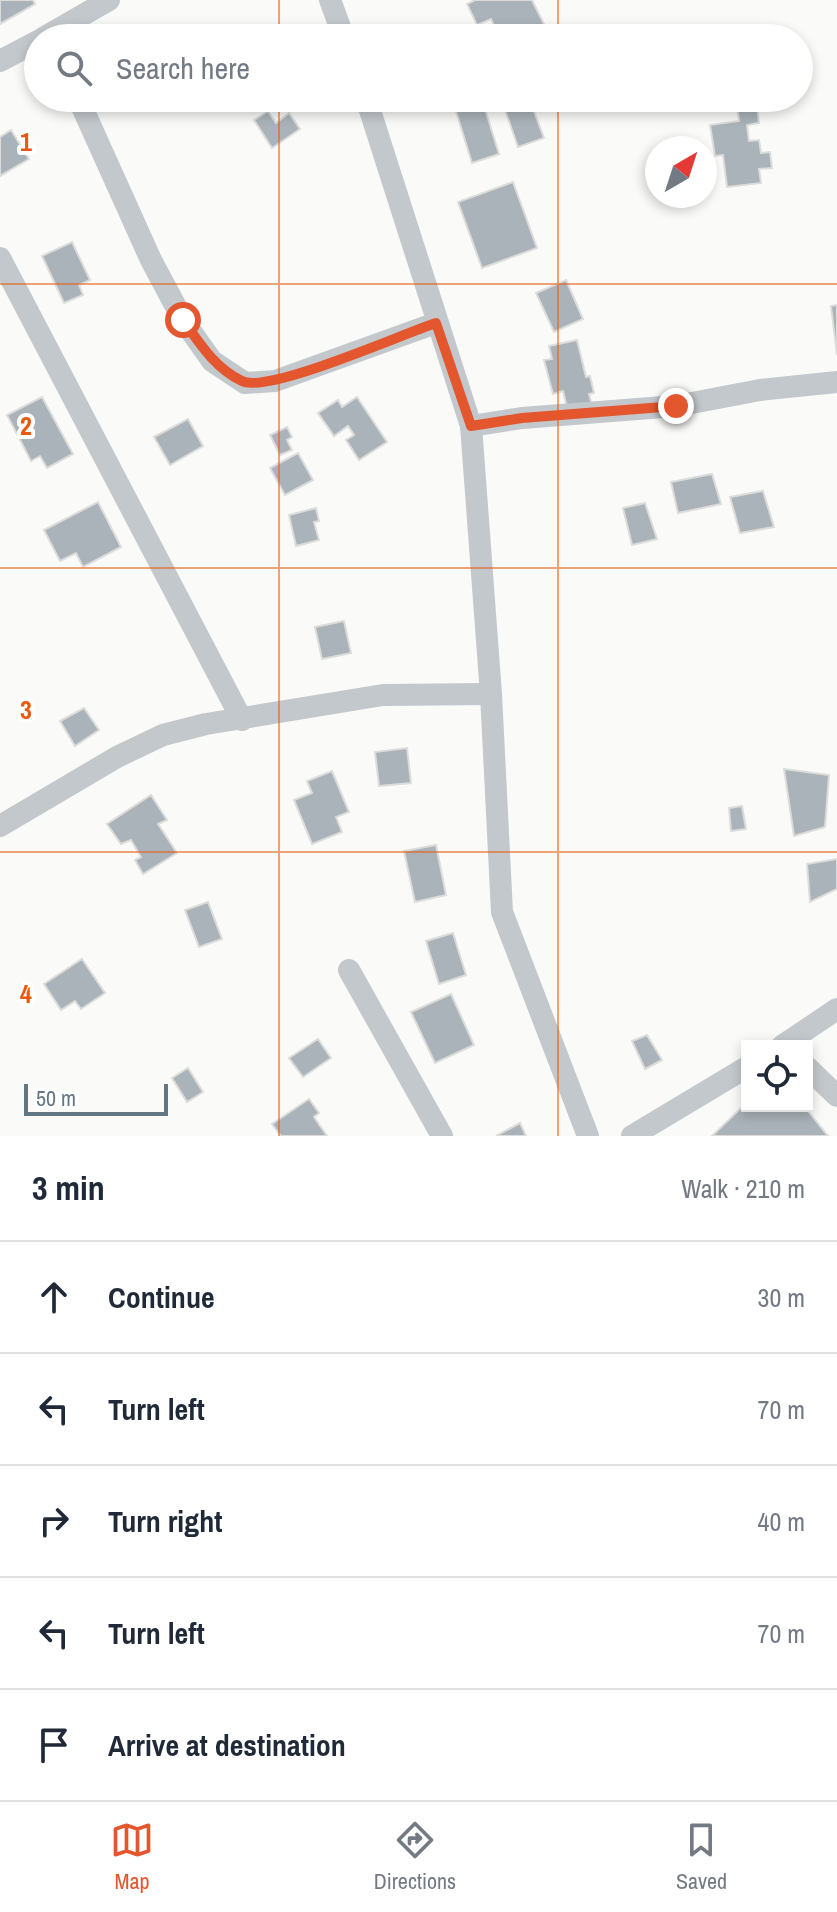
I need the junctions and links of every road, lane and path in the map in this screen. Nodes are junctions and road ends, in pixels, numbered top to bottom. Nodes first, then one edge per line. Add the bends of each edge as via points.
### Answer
1 (109, 0) edge
2 (330, 0) edge
3 (69, 24) edge
4 (339, 24) edge
5 (24, 49) edge
6 (0, 61) edge
7 (84, 112) edge
8 (370, 112) edge
9 (0, 258) edge
10 (436, 323) junction
11 (837, 382) edge
12 (471, 426) junction
13 (491, 694) junction
14 (242, 720) junction
15 (1, 824) edge
16 (349, 970) dead end
17 (837, 1009) edge
18 (792, 1040) edge
19 (741, 1071) edge
20 (813, 1073) edge
21 (837, 1096) edge
22 (442, 1136) edge
23 (588, 1136) edge
24 (632, 1136) edge

1 - 3 street
2 - 4 street
5 - 6 street
7 - 10 street via 183,320 212,361 245,383 275,381
8 - 10 street
9 - 14 street
10 - 12 street
11 - 12 street via 676,406
12 - 13 street
13 - 14 street via 383,695
13 - 23 street via 502,912
14 - 15 street via 163,735
16 - 22 street
17 - 18 street
19 - 24 street
20 - 21 street

